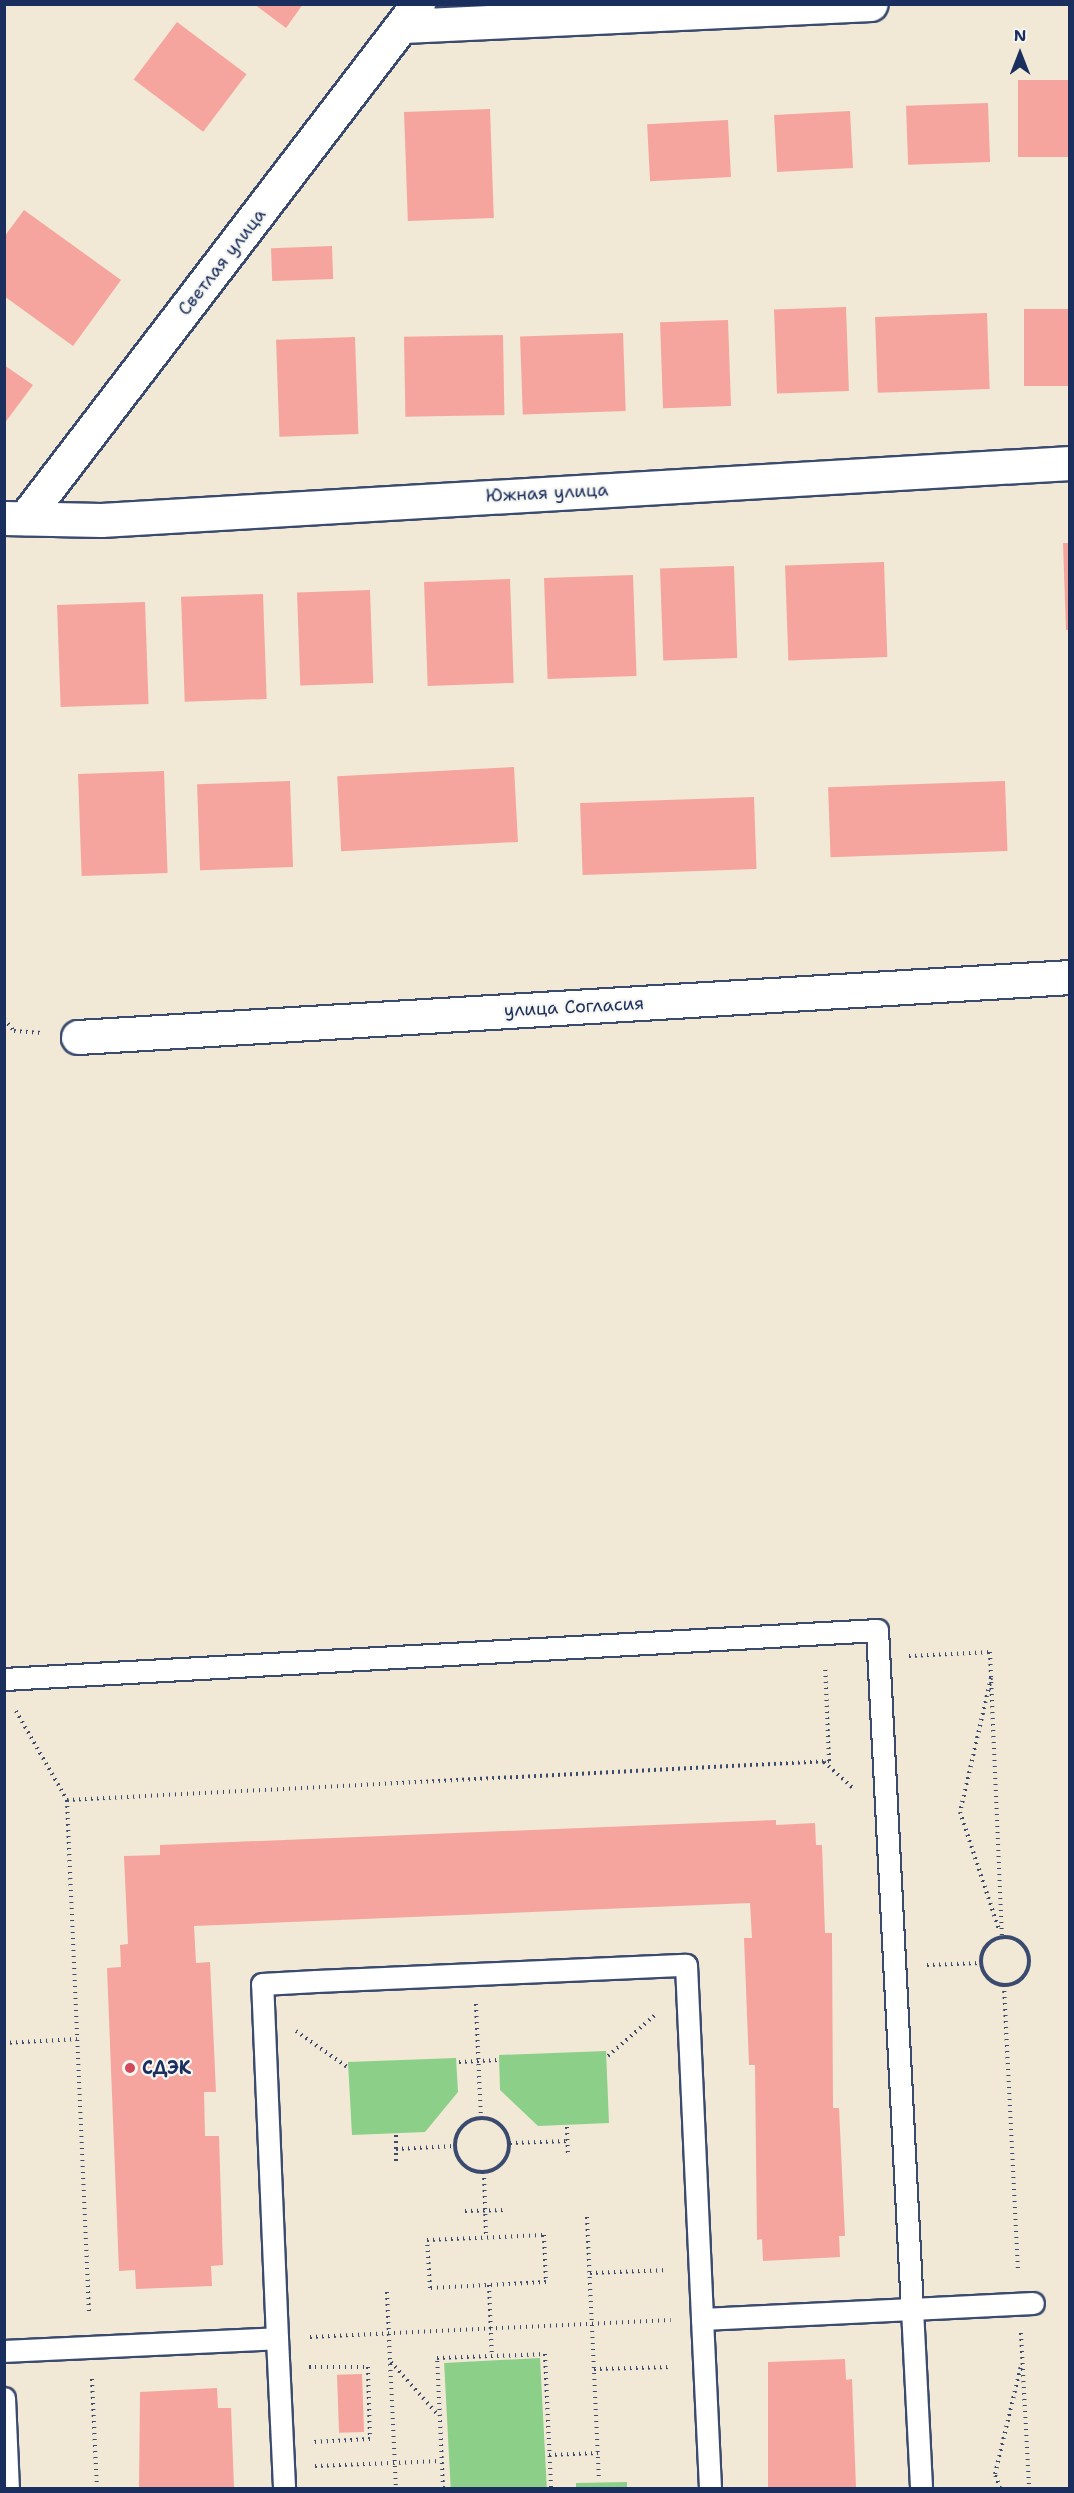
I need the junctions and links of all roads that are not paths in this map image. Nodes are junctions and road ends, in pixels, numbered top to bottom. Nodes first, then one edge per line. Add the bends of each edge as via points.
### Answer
1 (870, 4) edge
2 (411, 15) edge
3 (1070, 462) edge
4 (15, 518) edge
5 (1070, 977) edge
6 (78, 1036) dead end
7 (4, 1679) edge
8 (1027, 2303) road end
9 (912, 2309) junction
10 (702, 2319) junction
11 (278, 2338) junction
12 (4, 2351) edge
13 (4, 2398) edge
14 (9, 2488) edge
15 (284, 2488) edge
16 (710, 2488) edge
17 (921, 2488) edge

1 - 2 street
2 - 4 street, Светлая улица
3 - 4 street, Южная улица via 101,520
5 - 6 street, улица Согласия
7 - 9 lane via 824,1630 878,1630
8 - 9 lane
9 - 10 lane
9 - 17 lane
10 - 11 lane via 686,1965 474,1974 262,1984
10 - 16 lane
11 - 12 lane
11 - 15 lane
13 - 14 lane

